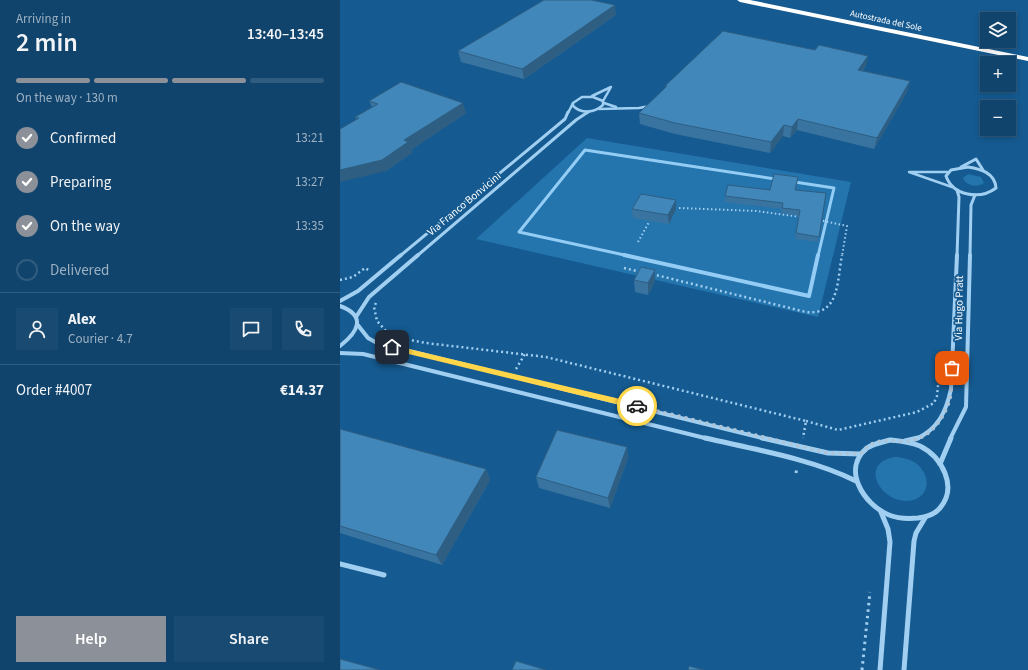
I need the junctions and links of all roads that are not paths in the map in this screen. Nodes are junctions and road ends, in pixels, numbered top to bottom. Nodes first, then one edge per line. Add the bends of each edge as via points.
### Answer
1 (740, 0) edge
2 (772, 0) edge
3 (1028, 52) edge
4 (1028, 59) edge
5 (592, 96) junction
6 (603, 102) junction
7 (654, 103) edge
8 (573, 104) junction
9 (618, 108) junction
10 (599, 109) junction
11 (590, 112) junction
12 (960, 167) junction
13 (984, 171) junction
14 (948, 172) junction
15 (952, 187) junction
16 (958, 190) junction
17 (975, 195) junction
18 (340, 302) edge
19 (340, 306) edge
20 (356, 317) junction
21 (358, 324) junction
22 (340, 346) edge
23 (340, 353) edge
24 (905, 441) junction
25 (860, 454) junction
26 (940, 464) junction
27 (856, 481) junction
28 (881, 512) junction
29 (926, 517) junction
30 (340, 564) edge
31 (384, 575) dead end
32 (880, 670) edge
33 (904, 670) edge

1 - 4 highway, Autostrada del Sole
2 - 3 highway, Autostrada del Sole
5 - 6 street
5 - 6 street via 612,87
5 - 8 street via 582,97
6 - 9 street
6 - 10 street
7 - 9 street, Via Franco Bonvicini via 639,108
8 - 11 street via 578,110
8 - 18 street, Via Franco Bonvicini via 565,119 379,274
9 - 10 street, Via Franco Bonvicini
10 - 11 street, Via Franco Bonvicini
11 - 20 street, Via Franco Bonvicini via 576,120 374,292 364,302
12 - 13 street
12 - 13 street via 976,160
12 - 14 street
13 - 17 street via 995,179 996,188 989,193
14 - 15 street via 947,179
14 - 15 lane via 909,172
15 - 16 street
16 - 17 street
16 - 24 street, Via Hugo Pratt via 949,402 934,428 925,435
17 - 26 street, Via Hugo Pratt via 971,205 966,407
19 - 20 street via 348,308
20 - 21 street
21 - 22 street via 351,337
21 - 25 street via 368,338 377,344 801,447 828,453
23 - 27 street via 363,354 798,460 838,471
24 - 25 street via 876,442
24 - 26 street via 920,446
25 - 27 street via 855,465
26 - 29 street via 948,480 949,494 944,506 934,515
27 - 28 street via 863,496
28 - 29 street via 907,520 920,520
28 - 32 street via 890,542
29 - 33 street via 914,541
30 - 31 street

